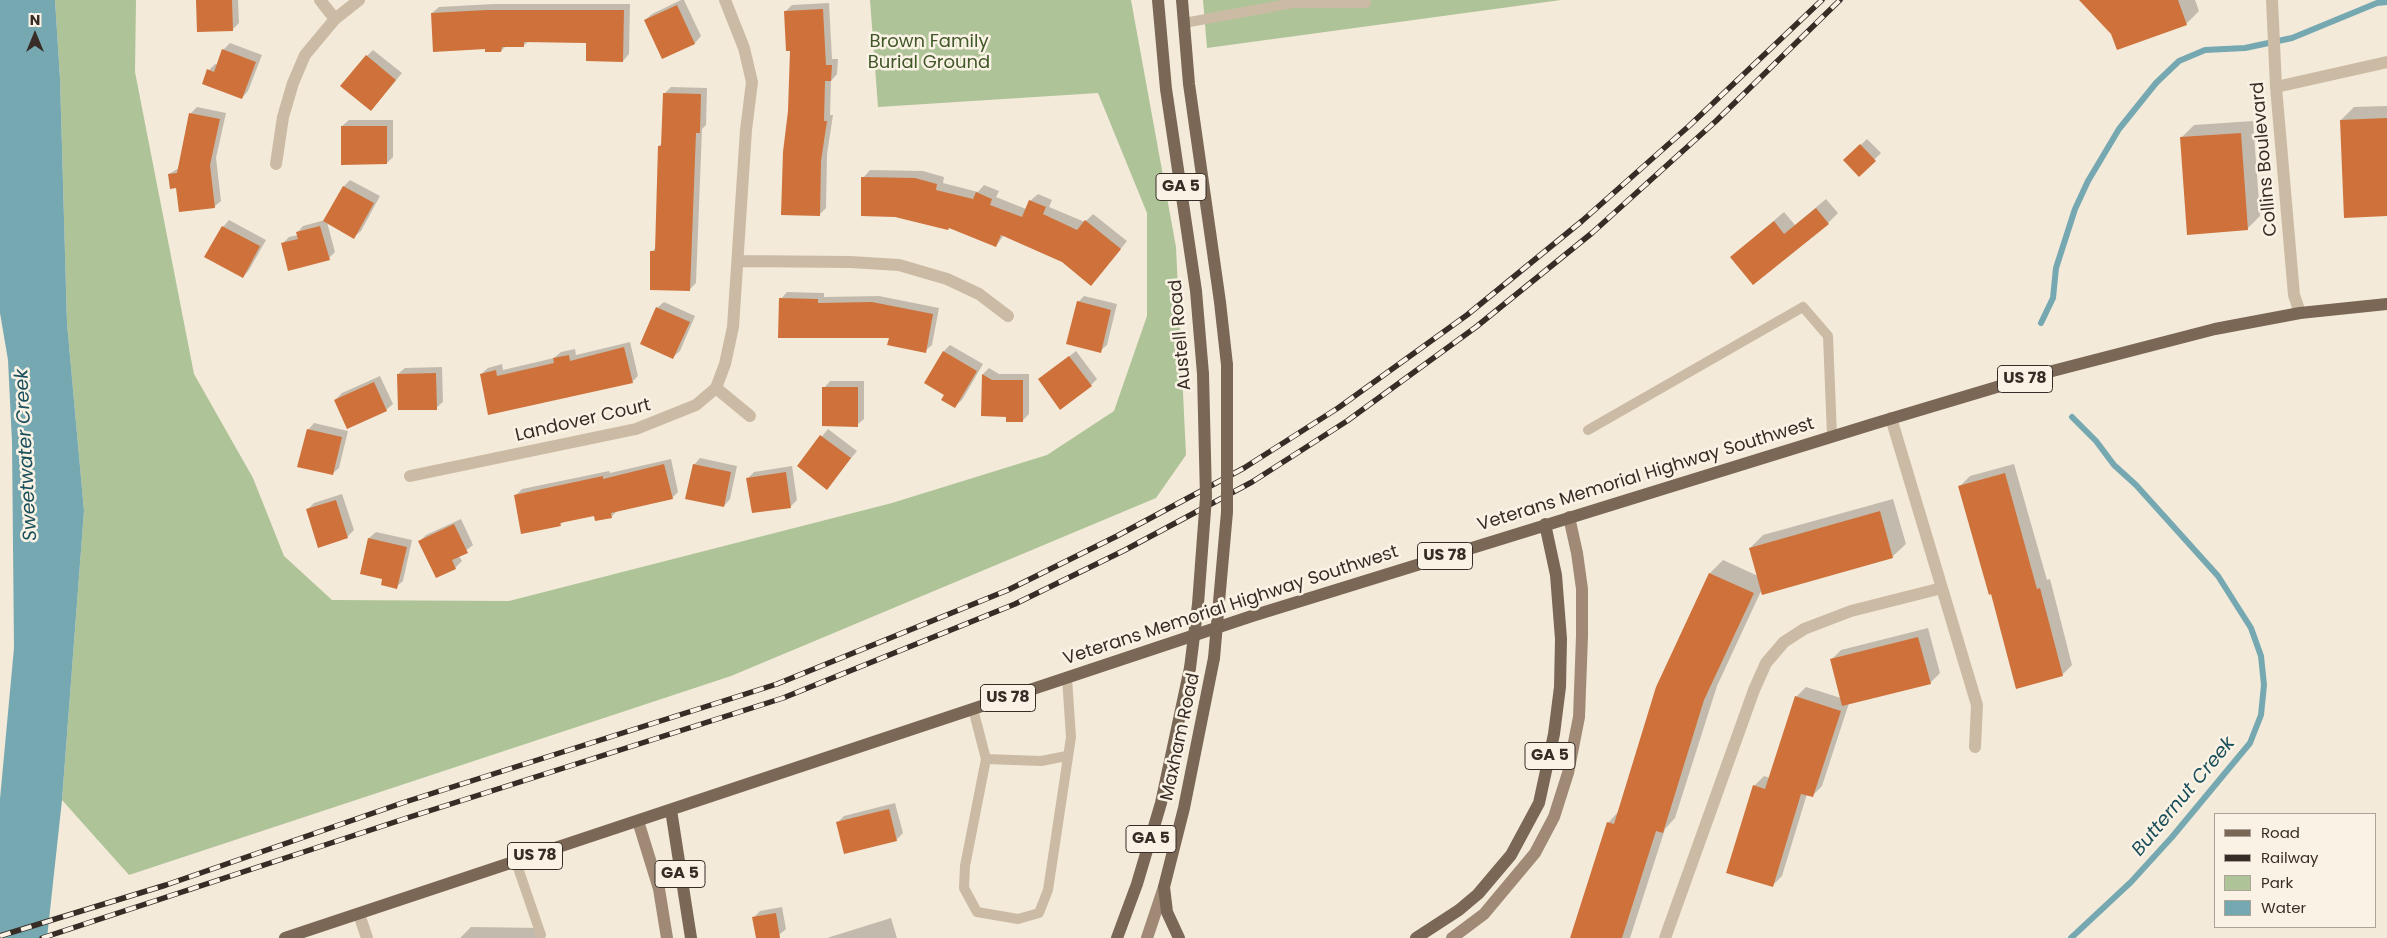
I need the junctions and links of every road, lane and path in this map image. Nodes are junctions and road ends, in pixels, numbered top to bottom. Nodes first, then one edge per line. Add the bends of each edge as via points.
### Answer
1 (320, 0) edge
2 (359, 0) edge
3 (725, 0) edge
4 (1158, 0) edge
5 (1182, 0) edge
6 (2272, 0) edge
7 (1347, 1) edge
8 (1366, 3) dead end
9 (335, 19) junction
10 (1184, 23) junction
11 (2387, 62) edge
12 (2276, 87) junction
13 (276, 164) dead end
14 (739, 261) junction
15 (2387, 304) edge
16 (2300, 313) junction
17 (1008, 316) dead end
18 (716, 388) junction
19 (750, 416) dead end
20 (1891, 418) junction
21 (1588, 430) dead end
22 (1832, 436) junction
23 (410, 476) dead end
24 (1569, 517) junction
25 (1545, 524) junction
26 (1942, 588) junction
27 (1190, 668) joint
28 (1067, 678) junction
29 (973, 709) junction
30 (1975, 747) dead end
31 (1067, 756) junction
32 (986, 758) junction
33 (671, 810) junction
34 (638, 821) junction
35 (516, 862) junction
36 (1164, 887) junction
37 (359, 914) junction
38 (541, 935) dead end
39 (285, 938) edge
40 (367, 938) edge
41 (666, 938) edge
42 (691, 938) edge
43 (1117, 938) edge
44 (1147, 938) edge
45 (1179, 938) edge
46 (1416, 938) edge
47 (1452, 938) edge
48 (1665, 938) edge

1 - 9 street
2 - 9 street
3 - 14 street, Landover Court via 744,48 752,82 746,130
4 - 27 main road, Austell Road / GA 5, bridge via 1166,89 1196,291 1204,374 1206,497
5 - 10 main road, GA 5
6 - 12 street, Collins Boulevard
7 - 8 lane
7 - 10 lane via 1293,2
9 - 13 street via 305,55 293,83
10 - 36 main road, Maxham Road / GA 5, bridge via 1226,365 1227,512 1214,658
11 - 12 street
12 - 16 street, Collins Boulevard via 2294,295
14 - 17 street via 899,265 948,280 979,294
14 - 18 street, Landover Court via 733,327
15 - 16 main road, Veterans Memorial Highway Southwest / US 78
16 - 20 main road, Veterans Memorial Highway Southwest / US 78 via 2215,329 2037,375
18 - 19 street
18 - 23 street, Landover Court via 696,405 636,429
20 - 22 main road, Veterans Memorial Highway Southwest / US 78
20 - 26 street
21 - 22 lane via 1803,307 1828,336
22 - 24 main road, Veterans Memorial Highway Southwest / US 78
24 - 25 main road, Veterans Memorial Highway Southwest / US 78
24 - 47 main road via 1582,589 1582,636 1579,717 1568,773 1554,817 1536,853 1484,914
25 - 28 main road, Veterans Memorial Highway Southwest / US 78
25 - 46 main road, GA 5 via 1556,575 1561,639 1555,726 1539,803 1511,855 1478,894
26 - 30 street via 1977,705
26 - 48 street via 1850,611 1804,629 1784,642 1766,663
27 - 43 main road, Maxham Road / GA 5 via 1152,835
28 - 29 main road, Veterans Memorial Highway Southwest / US 78
28 - 31 lane via 1070,737
29 - 32 lane
29 - 33 main road, Veterans Memorial Highway Southwest / US 78
31 - 32 lane via 1041,761
31 - 32 lane via 1048,890 1039,913 1018,919 977,912 964,888
33 - 34 main road, US 78
33 - 42 main road, GA 5
34 - 35 main road, US 78
34 - 41 main road via 658,890
35 - 37 main road, US 78
35 - 38 lane
36 - 44 main road, Maxham Road
36 - 45 main road, GA 5 via 1167,912
37 - 39 main road, US 78
37 - 40 street

